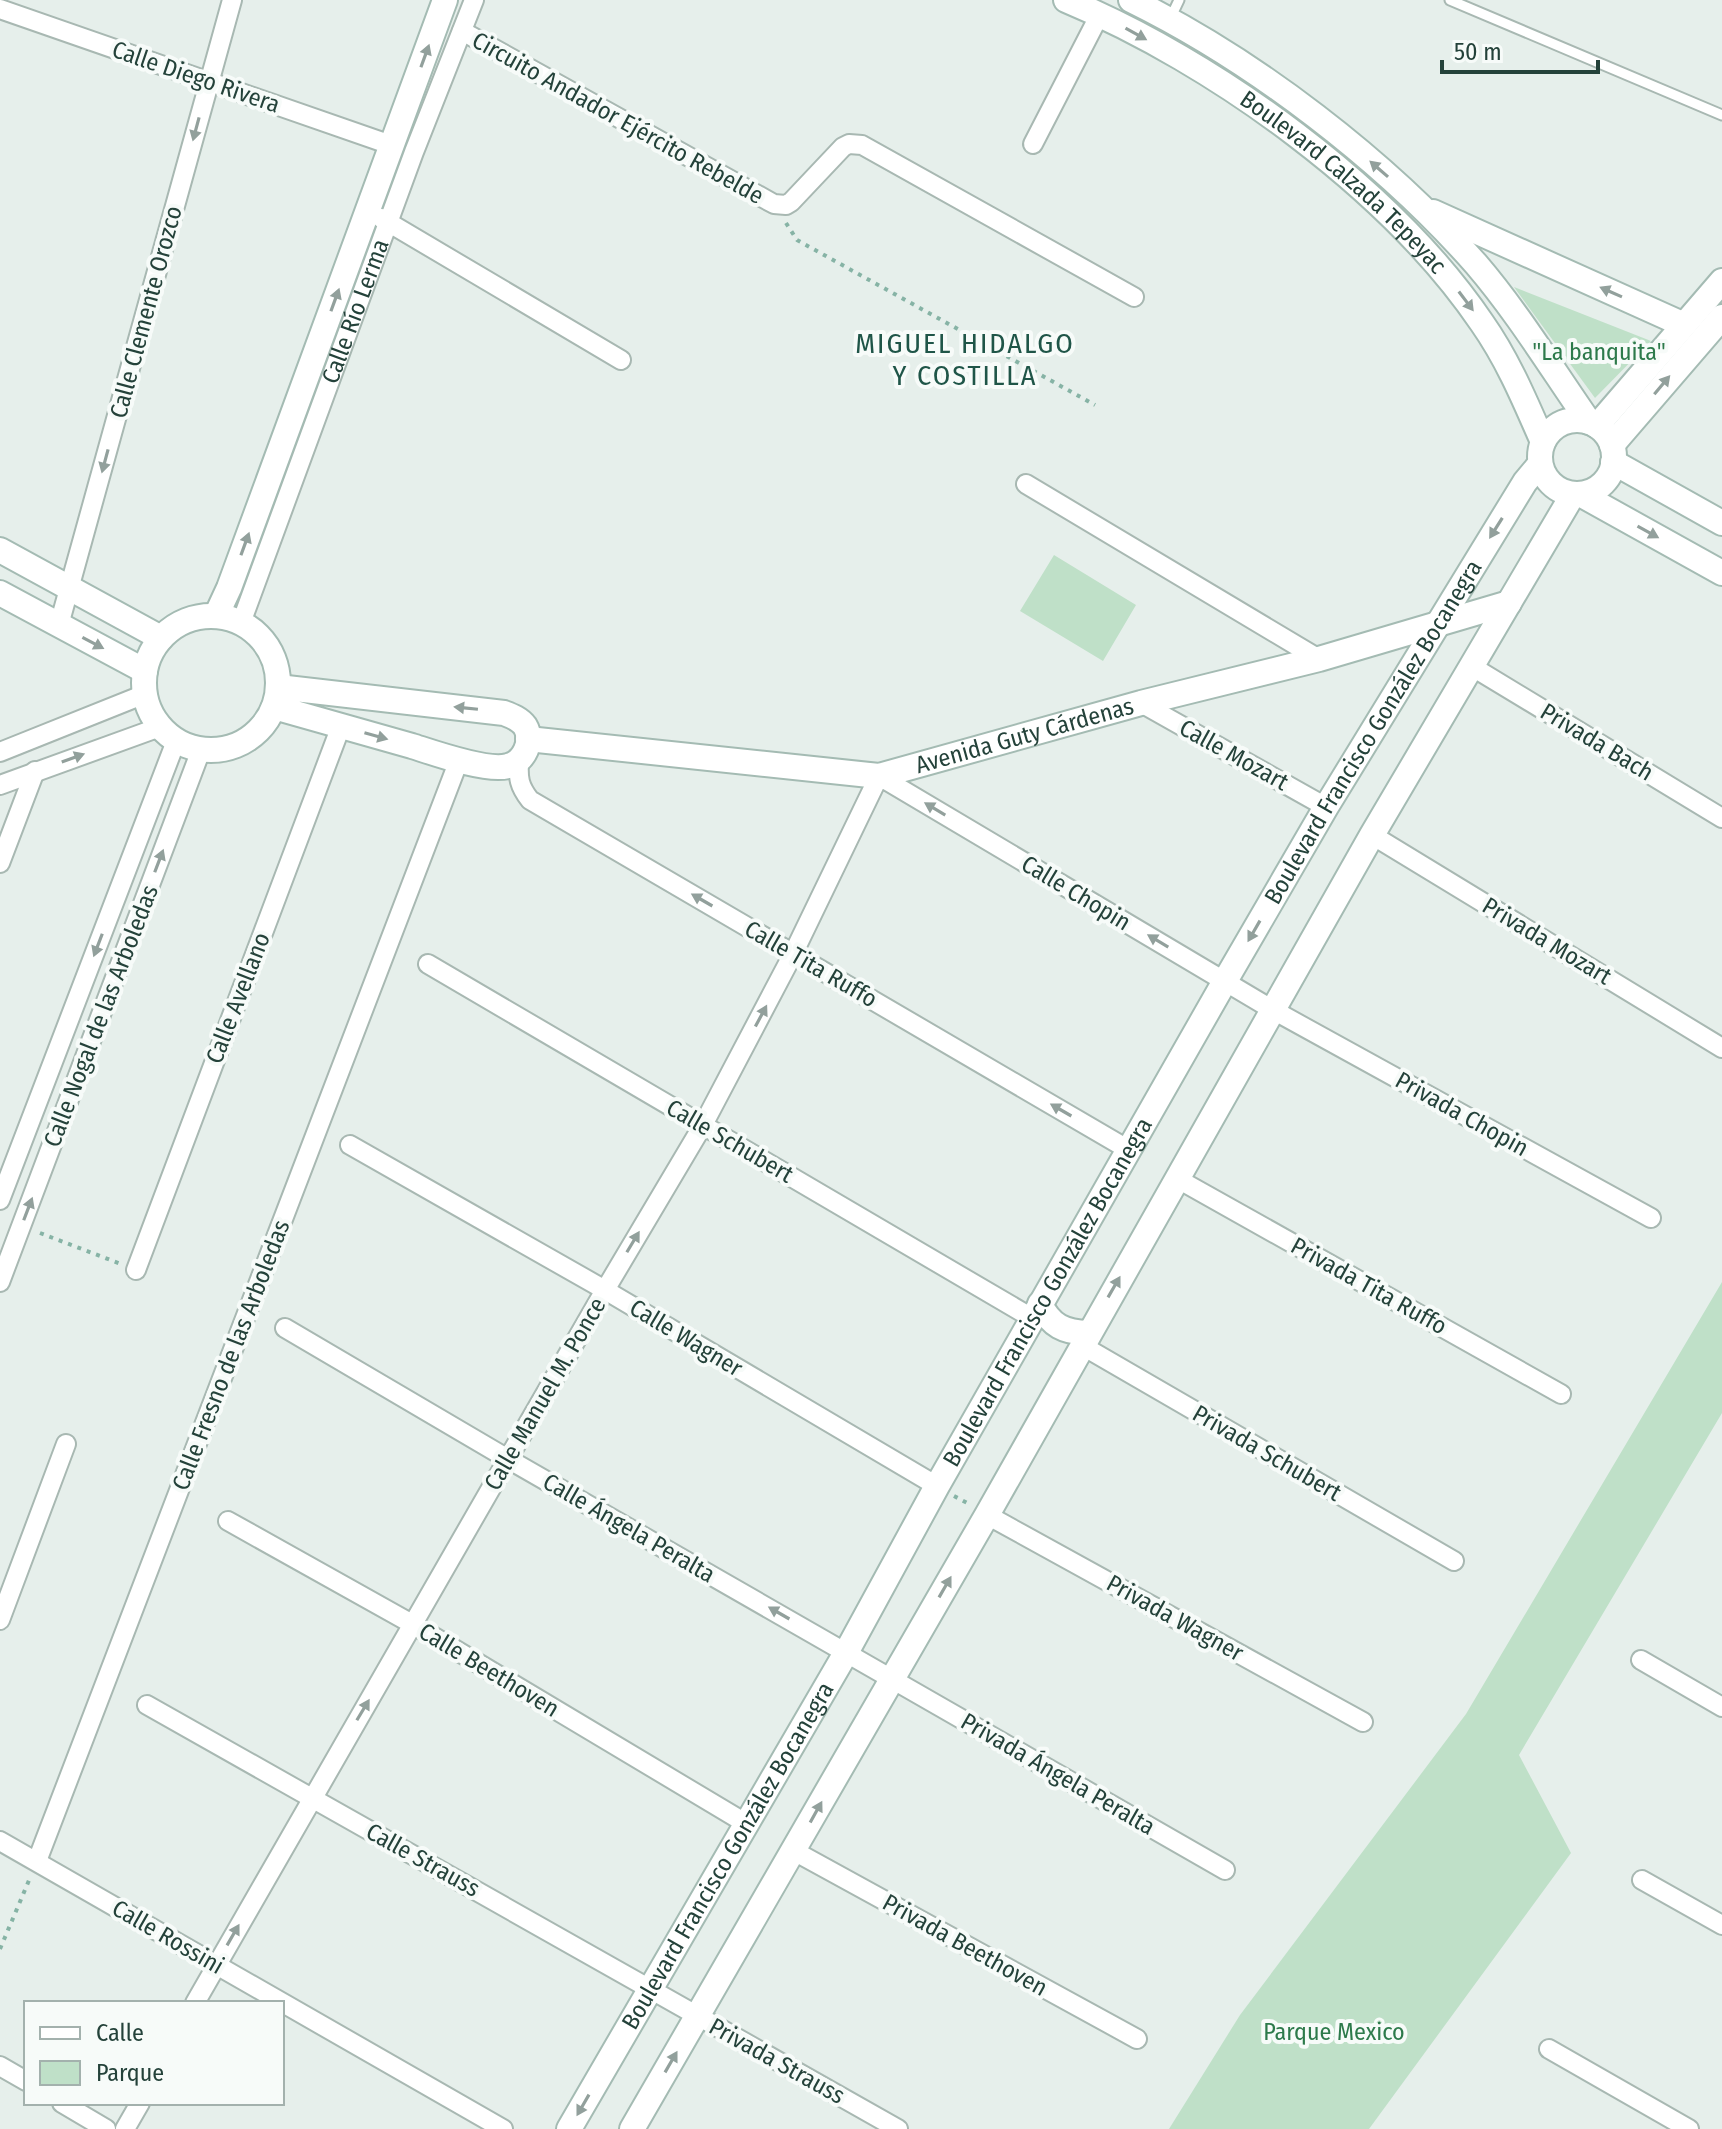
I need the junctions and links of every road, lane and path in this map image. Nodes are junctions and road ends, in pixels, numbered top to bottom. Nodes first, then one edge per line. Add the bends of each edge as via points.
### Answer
1 (232, 0) edge
2 (445, 0) edge
3 (474, 0) edge
4 (1066, 0) edge
5 (1131, 0) edge
6 (1450, 0) edge
7 (0, 9) edge
8 (1175, 10) edge
9 (1100, 14) junction
10 (462, 31) junction
11 (209, 82) junction
12 (1722, 115) edge
13 (1033, 144) dead end
14 (391, 145) junction
15 (774, 204) junction
16 (1423, 207) junction
17 (378, 216) junction
18 (1722, 281) edge
19 (1134, 297) dead end
20 (1722, 317) edge
21 (1682, 324) junction
22 (621, 360) dead end
23 (1095, 405) dead end
24 (1603, 438) junction
25 (1542, 453) junction
26 (1026, 484) dead end
27 (1576, 495) junction
28 (1722, 523) edge
29 (0, 550) edge
30 (1722, 573) edge
31 (70, 587) junction
32 (0, 593) edge
33 (1509, 603) junction
34 (216, 616) junction
35 (241, 623) junction
36 (1437, 624) junction
37 (59, 625) junction
38 (161, 638) junction
39 (1319, 659) junction
40 (1471, 666) junction
41 (145, 683) junction
42 (276, 697) junction
43 (1141, 703) junction
44 (341, 726) junction
45 (168, 734) junction
46 (201, 750) junction
47 (524, 750) junction
48 (0, 752) edge
49 (459, 760) junction
50 (35, 771) junction
51 (879, 776) junction
52 (0, 785) edge
53 (1326, 807) junction
54 (1722, 818) edge
55 (1372, 835) junction
56 (0, 863) edge
57 (793, 954) junction
58 (428, 964) dead end
59 (1225, 981) junction
60 (1273, 1010) junction
61 (1722, 1048) edge
62 (703, 1125) junction
63 (350, 1145) dead end
64 (1129, 1150) junction
65 (1176, 1178) junction
66 (0, 1200) edge
67 (1651, 1218) dead end
68 (22, 1226) junction
69 (136, 1270) joint
70 (0, 1282) edge
71 (605, 1290) junction
72 (1036, 1311) junction
73 (285, 1328) dead end
74 (1084, 1339) junction
75 (1561, 1394) dead end
76 (66, 1444) dead end
77 (508, 1459) junction
78 (937, 1486) junction
79 (987, 1515) junction
80 (228, 1521) dead end
81 (1454, 1561) dead end
82 (0, 1620) edge
83 (414, 1625) junction
84 (847, 1651) junction
85 (1641, 1660) dead end
86 (891, 1678) junction
87 (147, 1705) dead end
88 (1722, 1707) edge
89 (1363, 1722) dead end
90 (312, 1798) junction
91 (747, 1824) junction
92 (0, 1841) edge
93 (794, 1851) junction
94 (37, 1861) junction
95 (1225, 1870) dead end
96 (1642, 1880) dead end
97 (1722, 1925) edge
98 (0, 1949) edge
99 (216, 1965) junction
100 (651, 1989) junction
101 (196, 2001) edge
102 (279, 2001) edge
103 (284, 2004) edge
104 (698, 2016) junction
105 (1137, 2039) dead end
106 (1549, 2049) dead end
107 (0, 2066) edge
108 (24, 2080) edge
109 (65, 2105) edge
110 (139, 2105) edge
111 (106, 2129) edge
112 (125, 2129) edge
113 (503, 2129) edge
114 (569, 2129) edge
115 (632, 2129) edge
116 (898, 2129) edge
117 (1689, 2129) edge

1 - 11 street, Calle Clemente Orozco
14 -> 2 main road, Calle Río Lerma
3 - 10 street, Calle Río Lerma
4 - 9 main road, Boulevard Calzada Tepeyac
5 - 8 main road, Boulevard Calzada Tepeyac
6 - 12 lane
7 - 11 street, Calle Diego Rivera
16 -> 8 main road, Boulevard Calzada Tepeyac
9 - 13 street
9 -> 25 main road, Boulevard Calzada Tepeyac via 1202,70 1303,139 1379,204 1437,264 1483,324 1515,378
10 - 15 street, Circuito Andador Ejército Rebelde
10 - 17 street, Calle Río Lerma
11 - 14 street, Calle Diego Rivera
11 -> 31 street, Calle Clemente Orozco
14 - 17 main road, Calle Río Lerma
15 - 19 street, Circuito Andador Ejército Rebelde via 791,202 843,147 855,143
15 - 23 path, Circuito Andador Ejército Rebelde via 797,240
21 -> 16 main road
16 - 24 main road, Boulevard Calzada Tepeyac via 1477,266
17 - 22 street
34 -> 17 main road, Calle Río Lerma
17 - 35 street, Calle Río Lerma
18 - 21 main road
24 -> 20 main road
21 - 24 main road
24 - 25 main road via 1576,420 1562,423 1551,430
24 - 27 main road via 1610,474 1592,491
24 - 28 main road, Boulevard Calzada Tepeyac
25 - 27 main road via 1544,475 1552,485
25 -> 36 main road, Boulevard Francisco González Bocanegra
26 - 39 street
27 -> 30 main road
27 - 33 main road, Boulevard Francisco González Bocanegra
29 - 31 main road
31 - 37 street, Calle Clemente Orozco
31 - 38 main road
32 - 37 main road
33 - 36 main road, Avenida Guty Cárdenas
33 - 40 main road, Boulevard Francisco González Bocanegra
34 - 35 main road
34 - 38 main road via 195,617
35 - 42 main road via 261,638 275,661
36 - 39 main road, Avenida Guty Cárdenas
36 - 53 main road, Boulevard Francisco González Bocanegra
37 -> 41 main road
38 - 41 main road via 151,653
39 - 43 main road, Avenida Guty Cárdenas
40 - 54 street, Privada Bach
40 - 55 main road, Boulevard Francisco González Bocanegra
41 - 45 main road via 150,711
41 - 48 street
42 - 44 main road, Avenida Guty Cárdenas
42 - 46 main road via 265,723 252,736 237,746
47 -> 42 main road via 526,727 504,713
43 - 51 main road, Avenida Guty Cárdenas
43 - 53 street, Calle Mozart
44 -> 49 main road, Avenida Guty Cárdenas
44 - 69 street, Calle Avellano
45 - 46 main road
50 -> 45 street
45 -> 66 street, Calle Nogal de las Arboledas
68 -> 46 street, Calle Nogal de las Arboledas
47 - 49 main road, Avenida Guty Cárdenas via 507,767
47 - 51 main road, Avenida Guty Cárdenas
57 -> 47 street, Calle Tita Ruffo via 530,800 518,779
49 - 94 street, Calle Fresno de las Arboledas
50 - 52 street
50 - 56 street
51 - 57 street, Calle Manuel M. Ponce
59 -> 51 street, Calle Chopin
53 -> 59 main road, Boulevard Francisco González Bocanegra
55 - 60 main road, Boulevard Francisco González Bocanegra
55 - 61 street, Privada Mozart
62 -> 57 street, Calle Manuel M. Ponce
64 -> 57 street, Calle Tita Ruffo
58 - 62 street, Calle Schubert
59 - 60 street, Calle Chopin
59 - 64 main road, Boulevard Francisco González Bocanegra
60 - 65 main road, Boulevard Francisco González Bocanegra
60 - 67 street, Privada Chopin
71 -> 62 street, Calle Manuel M. Ponce
62 - 72 street, Calle Schubert
63 - 71 street, Calle Wagner
64 - 72 main road, Boulevard Francisco González Bocanegra
74 -> 65 main road, Boulevard Francisco González Bocanegra
65 - 75 street, Privada Tita Ruffo
68 - 69 path
68 - 70 street, Calle Nogal de las Arboledas
71 - 77 street, Calle Manuel M. Ponce
71 - 78 street, Calle Wagner
72 - 74 main road
72 - 78 main road, Boulevard Francisco González Bocanegra
73 - 77 street, Calle Ángela Peralta
74 - 79 main road, Boulevard Francisco González Bocanegra
74 - 81 street, Privada Schubert
76 - 82 street
77 - 83 street, Calle Manuel M. Ponce
84 -> 77 street, Calle Ángela Peralta
78 - 79 path
78 - 84 main road, Boulevard Francisco González Bocanegra
86 -> 79 main road, Boulevard Francisco González Bocanegra
79 - 89 street, Privada Wagner
80 - 83 street, Calle Beethoven
90 -> 83 street, Calle Manuel M. Ponce
83 - 91 street, Calle Beethoven
84 - 86 street, Calle Ángela Peralta
84 - 91 main road, Boulevard Francisco González Bocanegra
85 - 88 street
93 -> 86 main road, Boulevard Francisco González Bocanegra
86 - 95 street, Privada Ángela Peralta
87 - 90 street, Calle Strauss
99 -> 90 street, Calle Manuel M. Ponce
90 - 100 street, Calle Strauss
91 - 100 main road, Boulevard Francisco González Bocanegra
92 - 94 street, Calle Rossini
93 - 104 main road, Boulevard Francisco González Bocanegra
93 - 105 street, Privada Beethoven
94 - 98 path
94 - 99 street, Calle Rossini
96 - 97 street
99 - 101 street, Calle Manuel M. Ponce
99 - 102 street, Calle Rossini
100 - 104 street, Calle Strauss
100 -> 114 main road, Boulevard Francisco González Bocanegra
103 - 113 street, Calle Rossini
115 -> 104 main road, Boulevard Francisco González Bocanegra
104 - 116 street, Privada Strauss
106 - 117 street
107 - 108 street
109 - 111 street
110 - 112 street

